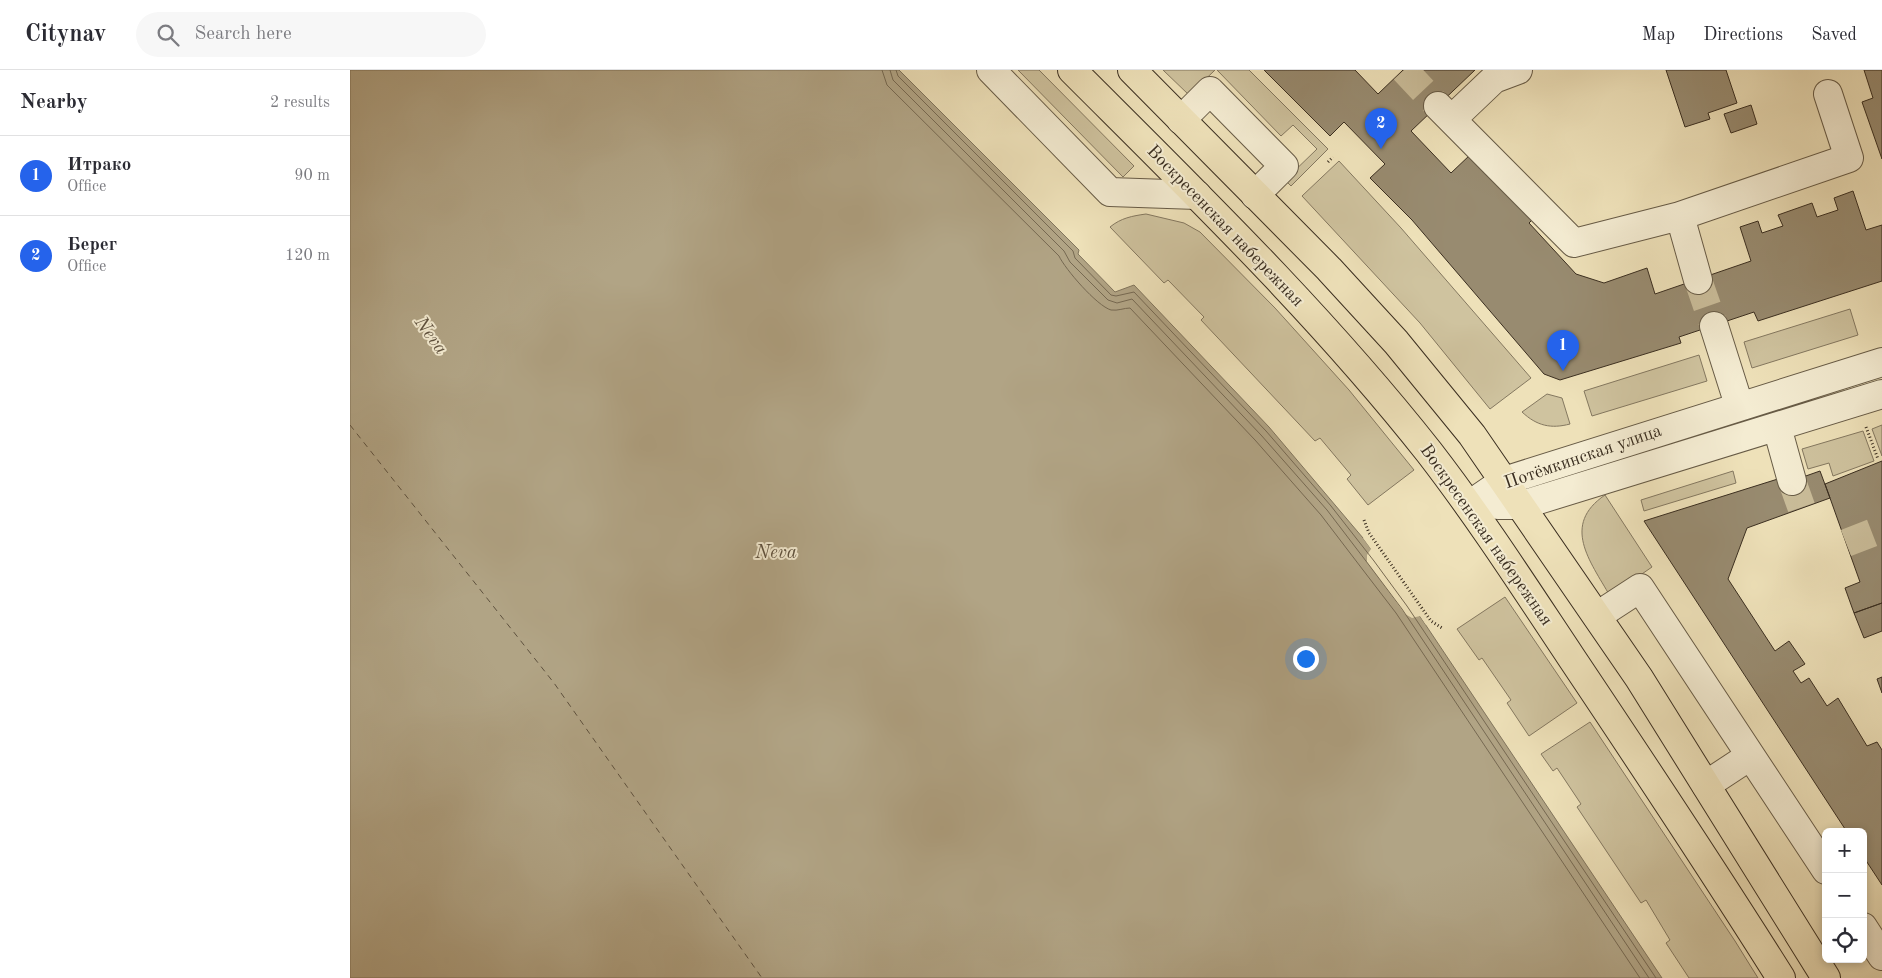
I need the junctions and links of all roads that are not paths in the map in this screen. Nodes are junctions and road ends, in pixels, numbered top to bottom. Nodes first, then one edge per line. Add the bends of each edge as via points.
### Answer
1 (991, 70) edge
2 (1072, 70) edge
3 (1132, 70) edge
4 (1518, 70) edge
5 (1828, 94) dead end
6 (1181, 120) junction
7 (1255, 194) junction
8 (1197, 195) junction
9 (1680, 216) junction
10 (1698, 280) tunnel mouth
11 (1714, 326) tunnel mouth
12 (1882, 362) edge
13 (1882, 394) edge
14 (1739, 405) junction
15 (1776, 427) junction
16 (1504, 481) junction
17 (1792, 481) tunnel mouth
18 (1469, 505) junction
19 (1522, 505) junction
20 (1597, 616) junction
21 (1750, 756) junction
22 (1706, 785) junction
23 (1822, 864) edge
24 (1867, 933) edge
25 (1882, 956) edge
26 (1781, 978) edge
27 (1826, 978) edge

1 - 8 street via 1110,192
2 - 8 main road, Воскресенская набережная
3 - 6 main road
4 - 9 street via 1494,79 1445,113 1574,243
5 - 9 street via 1849,158
6 - 7 main road
6 - 7 street via 1210,92 1284,166
7 - 16 main road via 1396,342 1472,435
8 - 18 main road, Воскресенская набережная via 1365,375
9 - 10 street
11 - 14 street
12 - 14 street, Потёмкинская улица
13 - 15 street, Потёмкинская улица
14 - 16 street, Потёмкинская улица
15 - 17 street
15 - 19 street, Потёмкинская улица
16 - 18 street, Потёмкинская улица
16 - 19 main road
18 - 19 street, Потёмкинская улица
18 - 26 main road, Воскресенская набережная
19 - 20 main road
20 - 21 street via 1640,588
20 - 22 main road
21 - 22 street
21 - 23 street
22 - 27 main road
24 - 25 street

